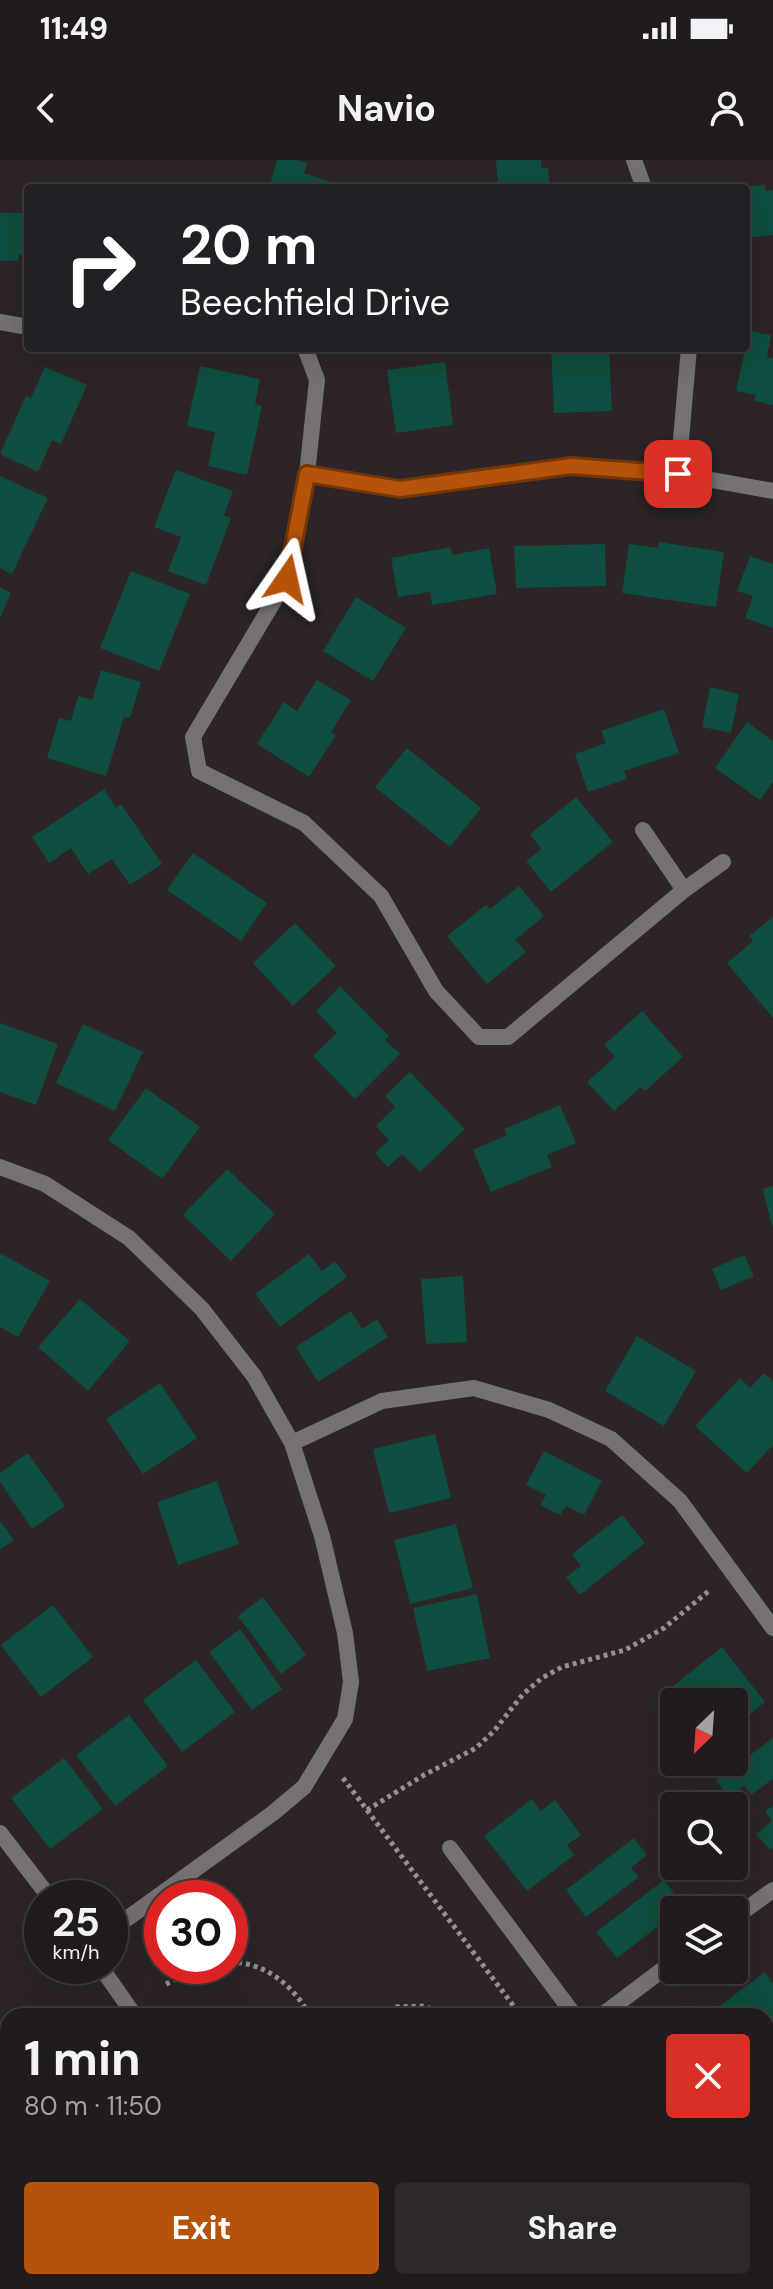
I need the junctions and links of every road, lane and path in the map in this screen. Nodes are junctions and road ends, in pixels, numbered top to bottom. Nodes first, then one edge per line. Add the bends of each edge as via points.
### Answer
1 (634, 160) edge
2 (643, 184) edge
3 (0, 322) edge
4 (24, 326) edge
5 (306, 352) edge
6 (689, 352) edge
7 (307, 474) junction
8 (678, 474) junction
9 (773, 491) edge
10 (643, 830) dead end
11 (723, 862) dead end
12 (684, 890) junction
13 (0, 1167) edge
14 (292, 1443) junction
15 (731, 1573) junction
16 (773, 1628) edge
17 (326, 1754) junction
18 (367, 1810) junction
19 (0, 1833) edge
20 (450, 1848) dead end
21 (36, 1880) edge
22 (773, 1890) edge
23 (748, 1908) edge
24 (128, 1918) edge
25 (248, 1965) edge
26 (660, 1972) edge
27 (113, 1984) edge
28 (129, 2008) edge
29 (304, 2008) edge
30 (393, 2008) edge
31 (429, 2008) edge
32 (515, 2008) edge
33 (569, 2008) edge
34 (612, 2008) edge

1 - 2 street
3 - 4 street
5 - 7 street via 317,380
6 - 8 street
7 - 8 street via 400,489 571,466
7 - 12 street via 287,579 193,737 199,771 304,823 381,896 436,991 479,1037 508,1037
8 - 9 street
10 - 12 street
11 - 12 street
13 - 14 street via 45,1184 129,1238 202,1309 254,1376
14 - 15 street via 382,1401 474,1388 549,1410 611,1439 680,1501
14 - 17 street via 326,1550 351,1682 345,1719
15 - 16 street
15 - 18 path via 646,1640 542,1678 476,1748
17 - 18 path
17 - 24 street via 304,1787 273,1813
18 - 32 path
19 - 21 street
20 - 33 street
22 - 23 street
25 - 29 path via 266,1968
26 - 34 street
27 - 28 street
30 - 31 path

